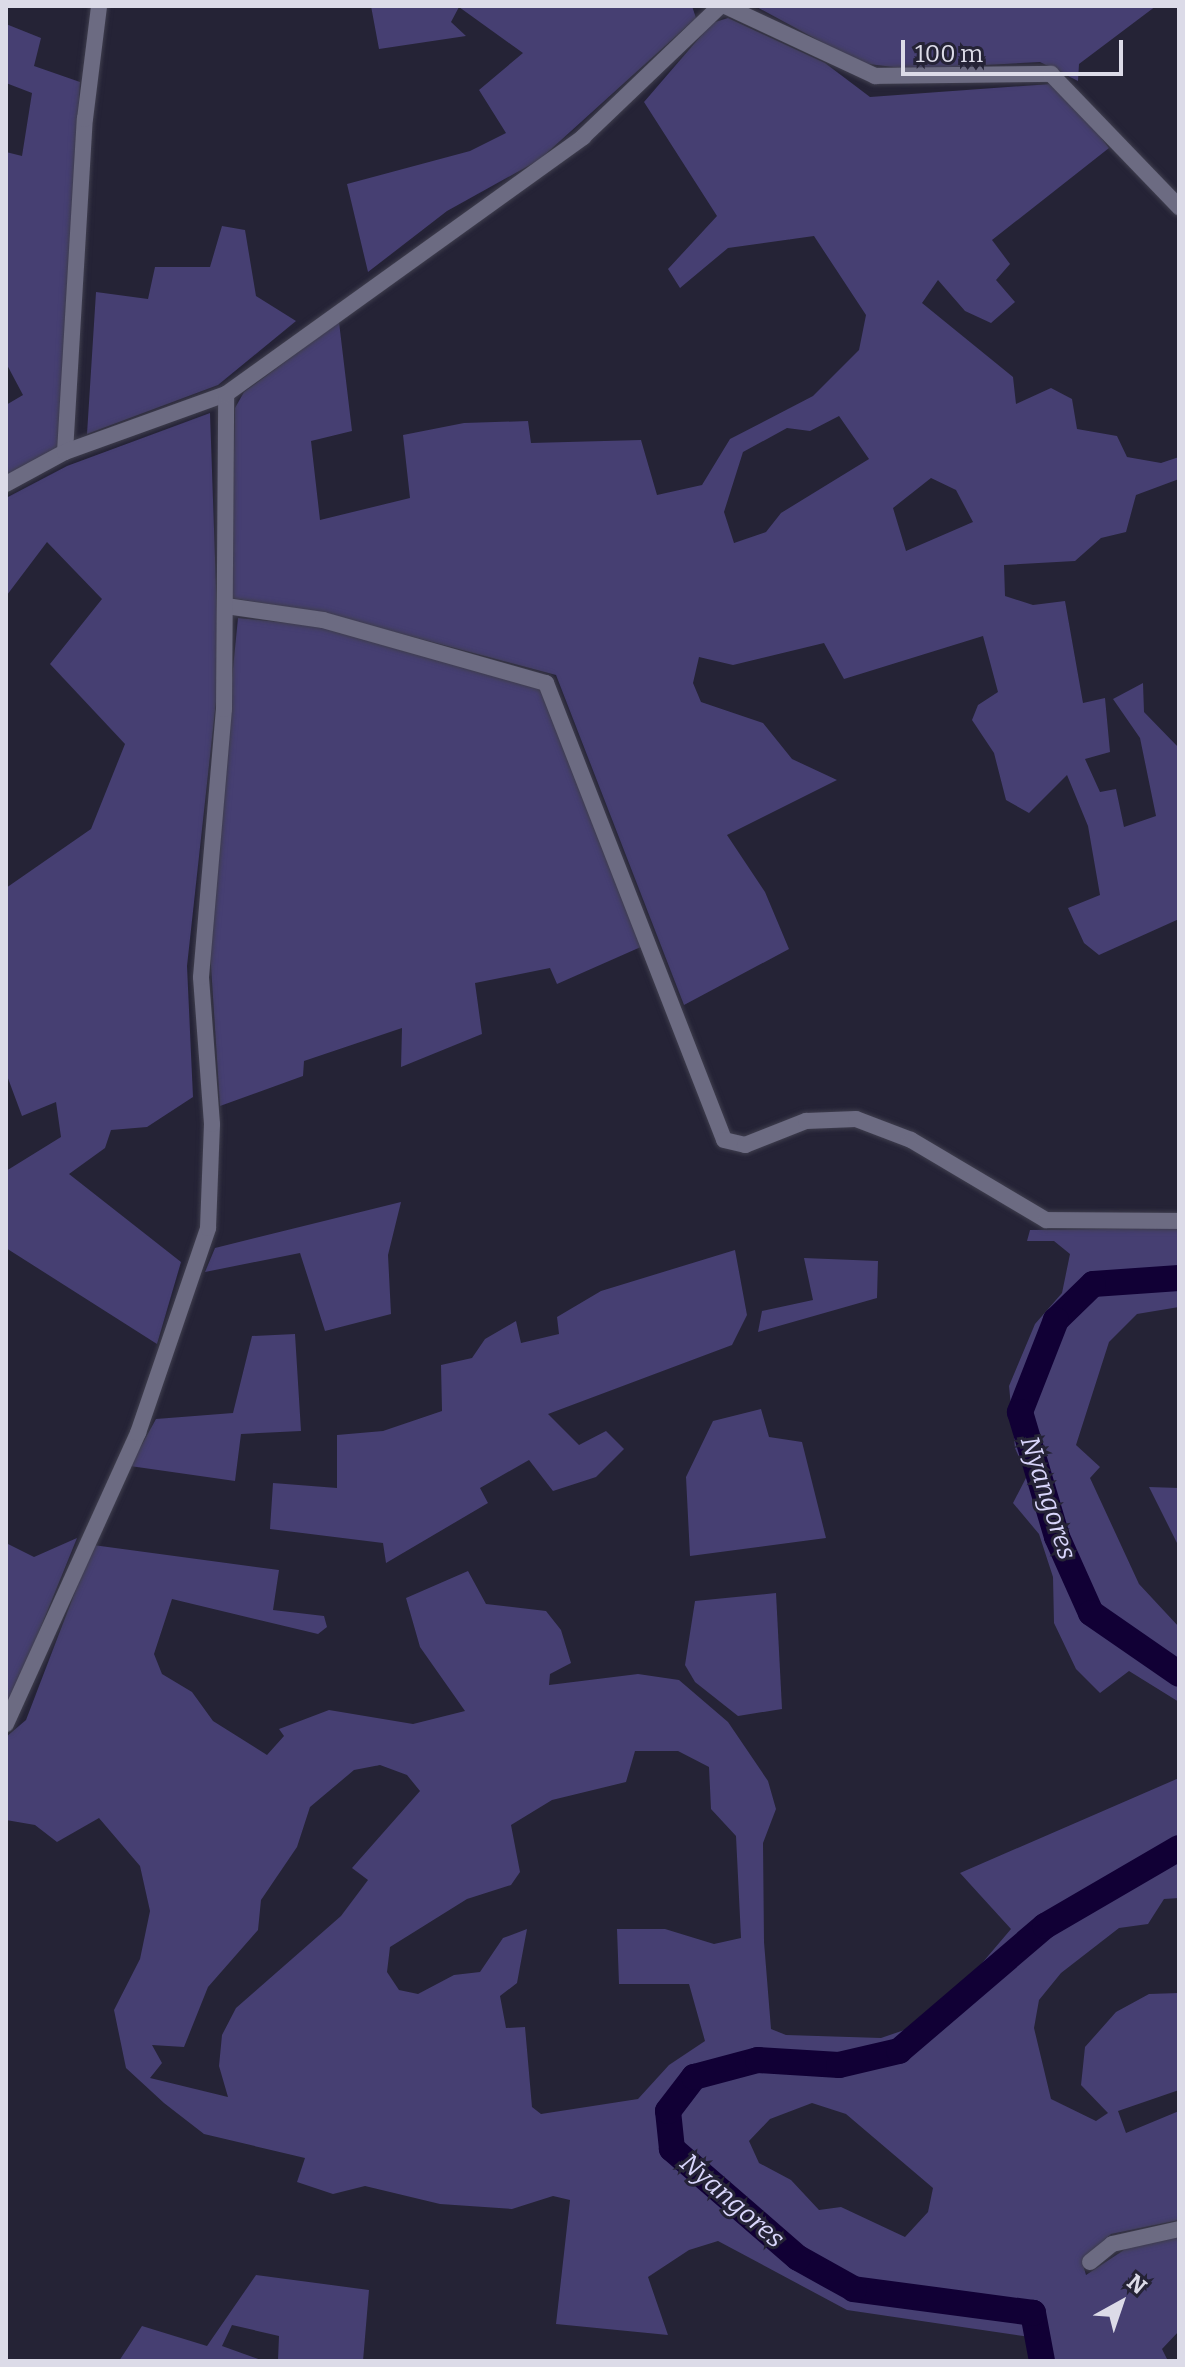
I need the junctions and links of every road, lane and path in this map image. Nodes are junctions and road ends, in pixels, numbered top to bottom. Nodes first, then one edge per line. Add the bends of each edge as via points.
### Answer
1 (99, 6) edge
2 (722, 6) edge
3 (1179, 207) edge
4 (226, 394) junction
5 (65, 452) junction
6 (6, 484) edge
7 (226, 606) junction
8 (1179, 1221) edge
9 (6, 1724) edge
10 (1179, 2229) edge
11 (1090, 2262) dead end

1 - 5 street via 85,119
2 - 3 street via 875,76 1051,74
2 - 4 street via 583,137
4 - 5 street
4 - 7 street
5 - 6 street
7 - 8 street via 323,620 498,665 550,687 724,1140 745,1145 806,1121 856,1119 911,1140 1046,1220
7 - 9 street via 203,906 208,1228 138,1433
10 - 11 street via 1112,2244

